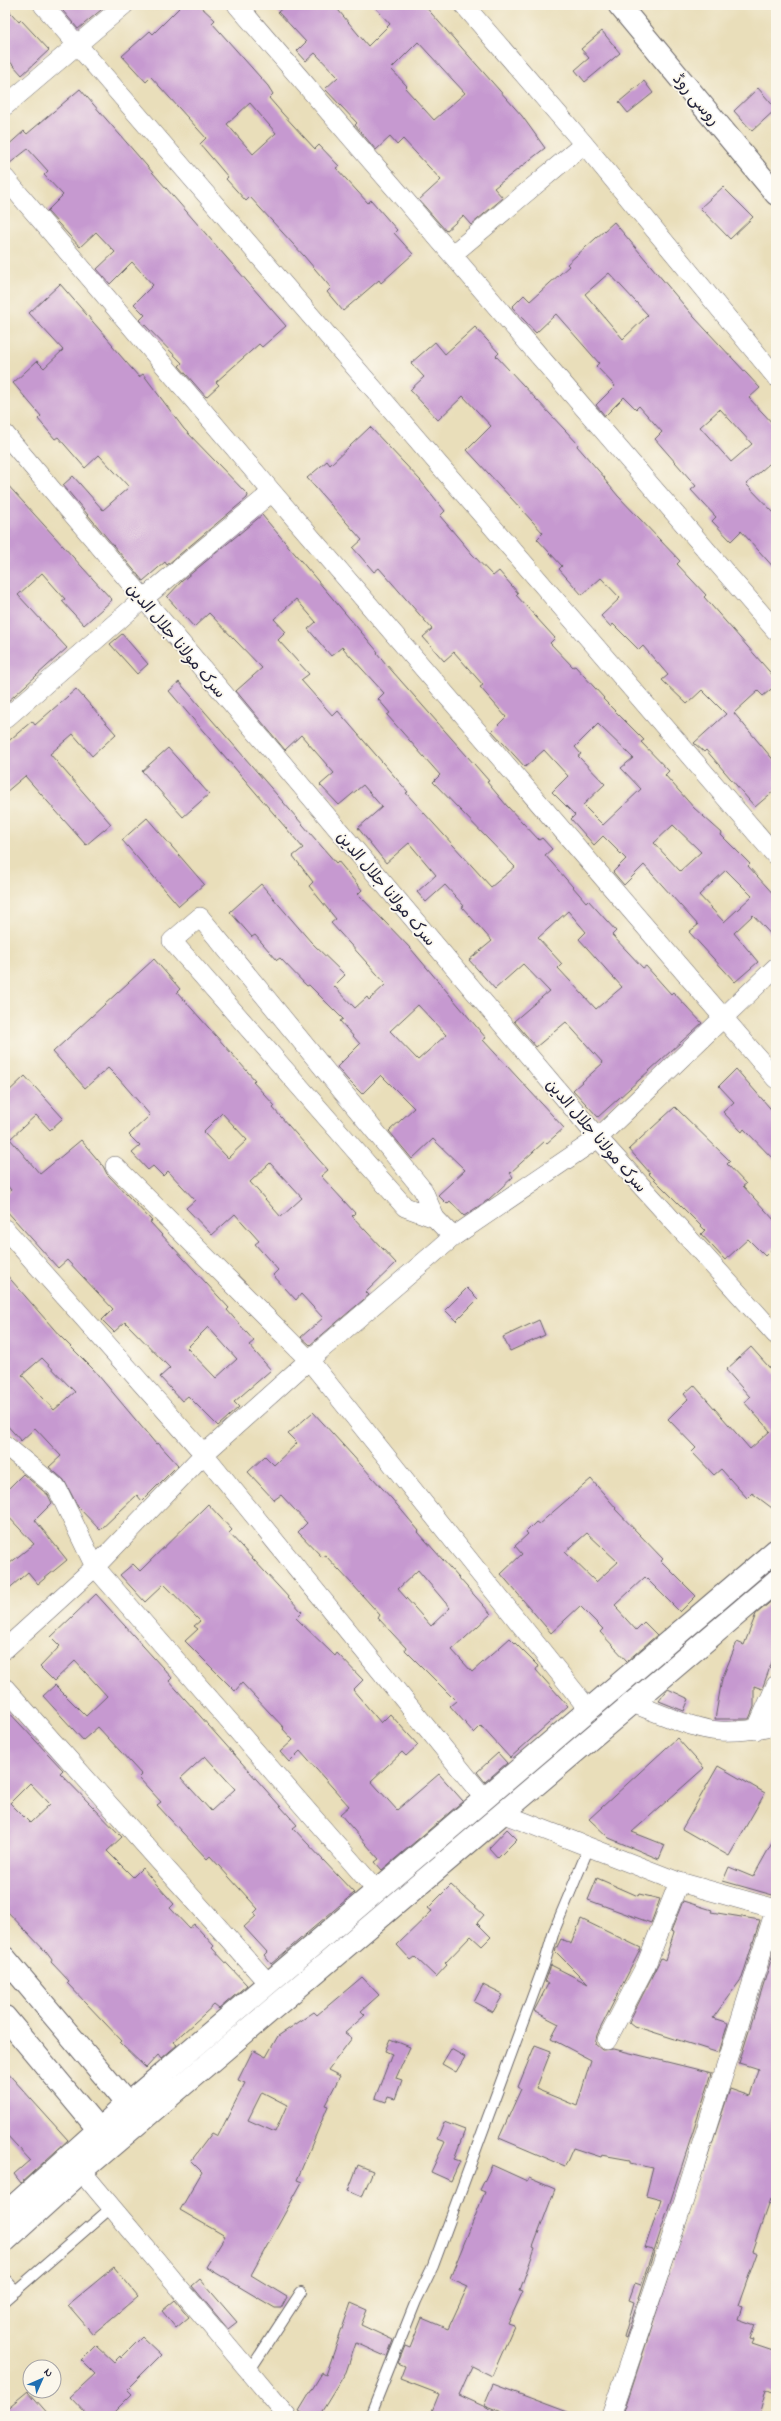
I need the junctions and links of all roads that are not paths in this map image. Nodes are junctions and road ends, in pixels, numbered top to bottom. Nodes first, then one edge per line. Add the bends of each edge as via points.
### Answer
1 (43, 5) edge
2 (124, 5) edge
3 (237, 5) edge
4 (464, 5) edge
5 (619, 5) edge
6 (78, 45) junction
7 (5, 106) edge
8 (584, 144) junction
9 (5, 178) edge
10 (776, 194) edge
11 (454, 254) junction
12 (776, 377) edge
13 (5, 434) edge
14 (272, 492) junction
15 (143, 599) junction
16 (776, 631) edge
17 (5, 719) edge
18 (776, 856) edge
19 (776, 967) edge
20 (723, 1019) junction
21 (776, 1079) edge
22 (598, 1138) junction
23 (115, 1166) dead end
24 (435, 1218) junction
25 (5, 1229) edge
26 (453, 1237) junction
27 (776, 1335) edge
28 (309, 1360) junction
29 (5, 1445) edge
30 (204, 1454) junction
31 (776, 1550) edge
32 (95, 1567) junction
33 (776, 1581) edge
34 (5, 1649) edge
35 (776, 1685) edge
36 (5, 1688) edge
37 (632, 1703) junction
38 (589, 1710) junction
39 (776, 1725) edge
40 (756, 1730) junction
41 (484, 1798) junction
42 (504, 1814) junction
43 (589, 1847) junction
44 (679, 1882) junction
45 (377, 1892) junction
46 (776, 1908) edge
47 (5, 1958) edge
48 (268, 1983) junction
49 (5, 2017) edge
50 (607, 2040) dead end
51 (127, 2104) junction
52 (142, 2120) junction
53 (106, 2138) junction
54 (76, 2164) junction
55 (112, 2207) junction
56 (5, 2214) edge
57 (5, 2240) edge
58 (5, 2279) edge
59 (16, 2291) junction
60 (301, 2292) dead end
61 (5, 2300) edge
62 (250, 2370) junction
63 (287, 2416) edge
64 (370, 2416) edge
65 (611, 2416) edge

1 - 6 street
2 - 6 street
3 - 11 street
4 - 8 street
5 - 10 main road, روسی روڈ
6 - 7 street
6 - 18 street
8 - 11 street
8 - 12 street
9 - 14 street
11 - 16 street
13 - 15 street, سرک مولانا جلال الدین
14 - 15 street
14 - 20 street
15 - 17 street
15 - 22 street, سرک مولانا جلال الدین
19 - 20 street
20 - 21 street
20 - 22 street
22 - 26 street
22 - 27 street, سرک مولانا جلال الدین
23 - 28 street
24 - 24 street via 405,1206 172,941 200,917 423,1190
24 - 26 street
25 - 30 street
26 - 28 street
28 - 30 street
28 - 38 street
29 - 32 street via 57,1488
30 - 32 street
30 - 41 street
31 - 38 main road
32 - 34 street
32 - 45 street
33 - 37 main road
35 - 40 street
36 - 48 street
37 - 40 street via 673,1719 719,1731
37 - 42 main road
38 - 41 main road
39 - 40 street
41 - 45 main road
42 - 43 street
42 - 52 main road
43 - 44 street
43 - 64 lane via 554,1931 544,1965 433,2266 416,2301
44 - 46 street
44 - 50 street via 646,1965
45 - 48 main road
46 - 65 street via 689,2185
47 - 51 main road
48 - 51 main road
49 - 53 main road
51 - 52 main road
51 - 53 main road
52 - 53 main road
53 - 54 main road
54 - 55 street
54 - 56 main road
54 - 57 main road
55 - 59 lane
55 - 62 street
58 - 59 lane
59 - 61 lane
60 - 62 lane
62 - 63 street

